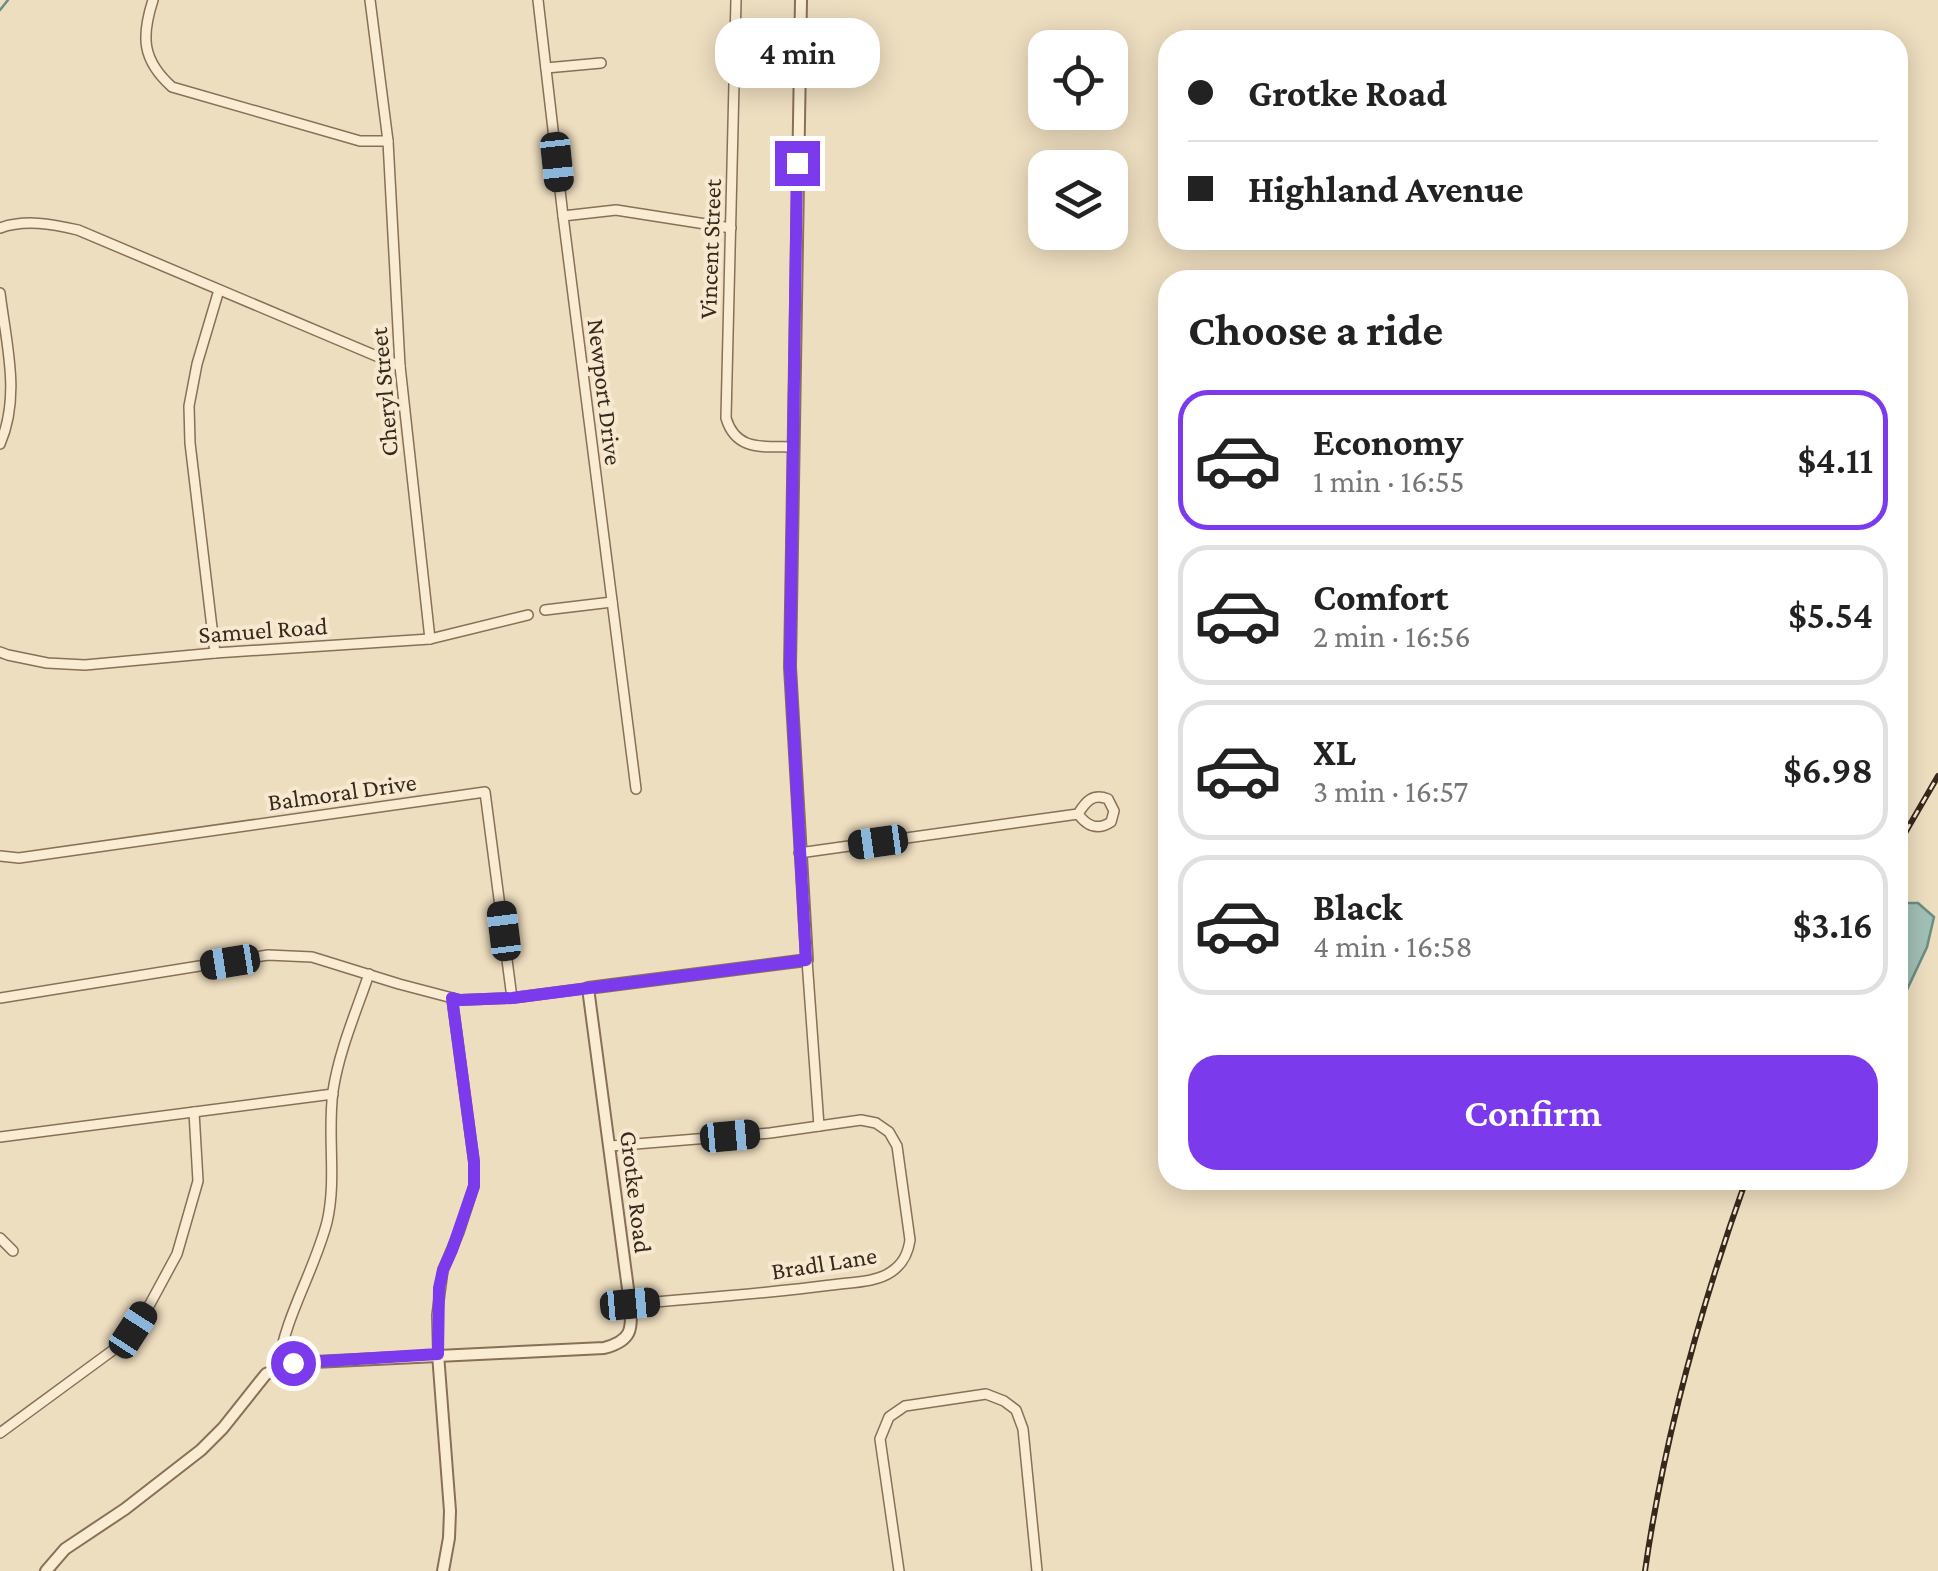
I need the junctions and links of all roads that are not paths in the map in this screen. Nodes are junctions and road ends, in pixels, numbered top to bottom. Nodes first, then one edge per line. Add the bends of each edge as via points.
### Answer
1 (153, 0) edge
2 (370, 0) edge
3 (538, 0) edge
4 (736, 0) edge
5 (801, 0) edge
6 (602, 64) dead end
7 (546, 68) junction
8 (388, 141) junction
9 (563, 216) junction
10 (0, 228) edge
11 (730, 228) junction
12 (219, 290) junction
13 (0, 293) edge
14 (400, 366) junction
15 (0, 444) edge
16 (793, 448) junction
17 (612, 602) junction
18 (545, 610) dead end
19 (528, 615) dead end
20 (430, 639) junction
21 (0, 652) edge
22 (216, 653) junction
23 (636, 790) dead end
24 (1078, 814) dead end
25 (799, 853) junction
26 (0, 856) edge
27 (806, 960) junction
28 (368, 974) junction
29 (588, 988) junction
30 (0, 998) edge
31 (452, 998) junction
32 (512, 998) junction
33 (332, 1094) junction
34 (194, 1112) junction
35 (820, 1126) junction
36 (0, 1137) edge
37 (610, 1146) junction
38 (0, 1238) edge
39 (13, 1251) dead end
40 (630, 1304) junction
41 (438, 1354) junction
42 (278, 1367) junction
43 (0, 1433) edge
44 (46, 1571) edge
45 (443, 1571) edge
46 (900, 1571) edge
47 (1036, 1571) edge

1 - 8 street via 144,40 159,76 172,87 360,142
2 - 8 street, Cheryl Street
3 - 7 street, Newport Drive
4 - 11 street, Vincent Street
5 - 16 street
6 - 7 street
7 - 9 street, Newport Drive
8 - 14 street, Cheryl Street
9 - 11 street via 616,210
9 - 17 street, Newport Drive
10 - 12 street via 49,223 78,230
11 - 16 street, Vincent Street via 726,418 746,444
12 - 14 street
12 - 22 street via 189,406
13 - 15 street via 12,400
14 - 20 street, Cheryl Street
16 - 25 street via 790,666
17 - 18 street
17 - 23 street, Newport Drive
19 - 20 street, Samuel Road
20 - 22 street, Samuel Road
21 - 22 street, Samuel Road via 85,664
24 - 25 street
25 - 27 street
26 - 32 street, Balmoral Drive via 485,792
27 - 29 street
27 - 35 street
28 - 30 street via 312,956 268,956
28 - 31 street
28 - 33 street
29 - 32 street
29 - 37 street, Grotke Road
31 - 32 street
31 - 41 street via 474,1186 443,1270
33 - 34 street
33 - 42 street via 327,1220
34 - 36 street
34 - 43 street via 198,1180 176,1254 150,1304 120,1345
35 - 37 street, Bradl Lane
35 - 40 street, Bradl Lane via 876,1123 898,1146 910,1240 901,1264 876,1278
37 - 40 street, Grotke Road
38 - 39 street
40 - 41 street via 628,1334 604,1348
41 - 42 street
41 - 45 street via 450,1520
42 - 44 street via 200,1450
46 - 47 street via 880,1439 889,1417 905,1406 986,1394 1016,1410 1024,1430

